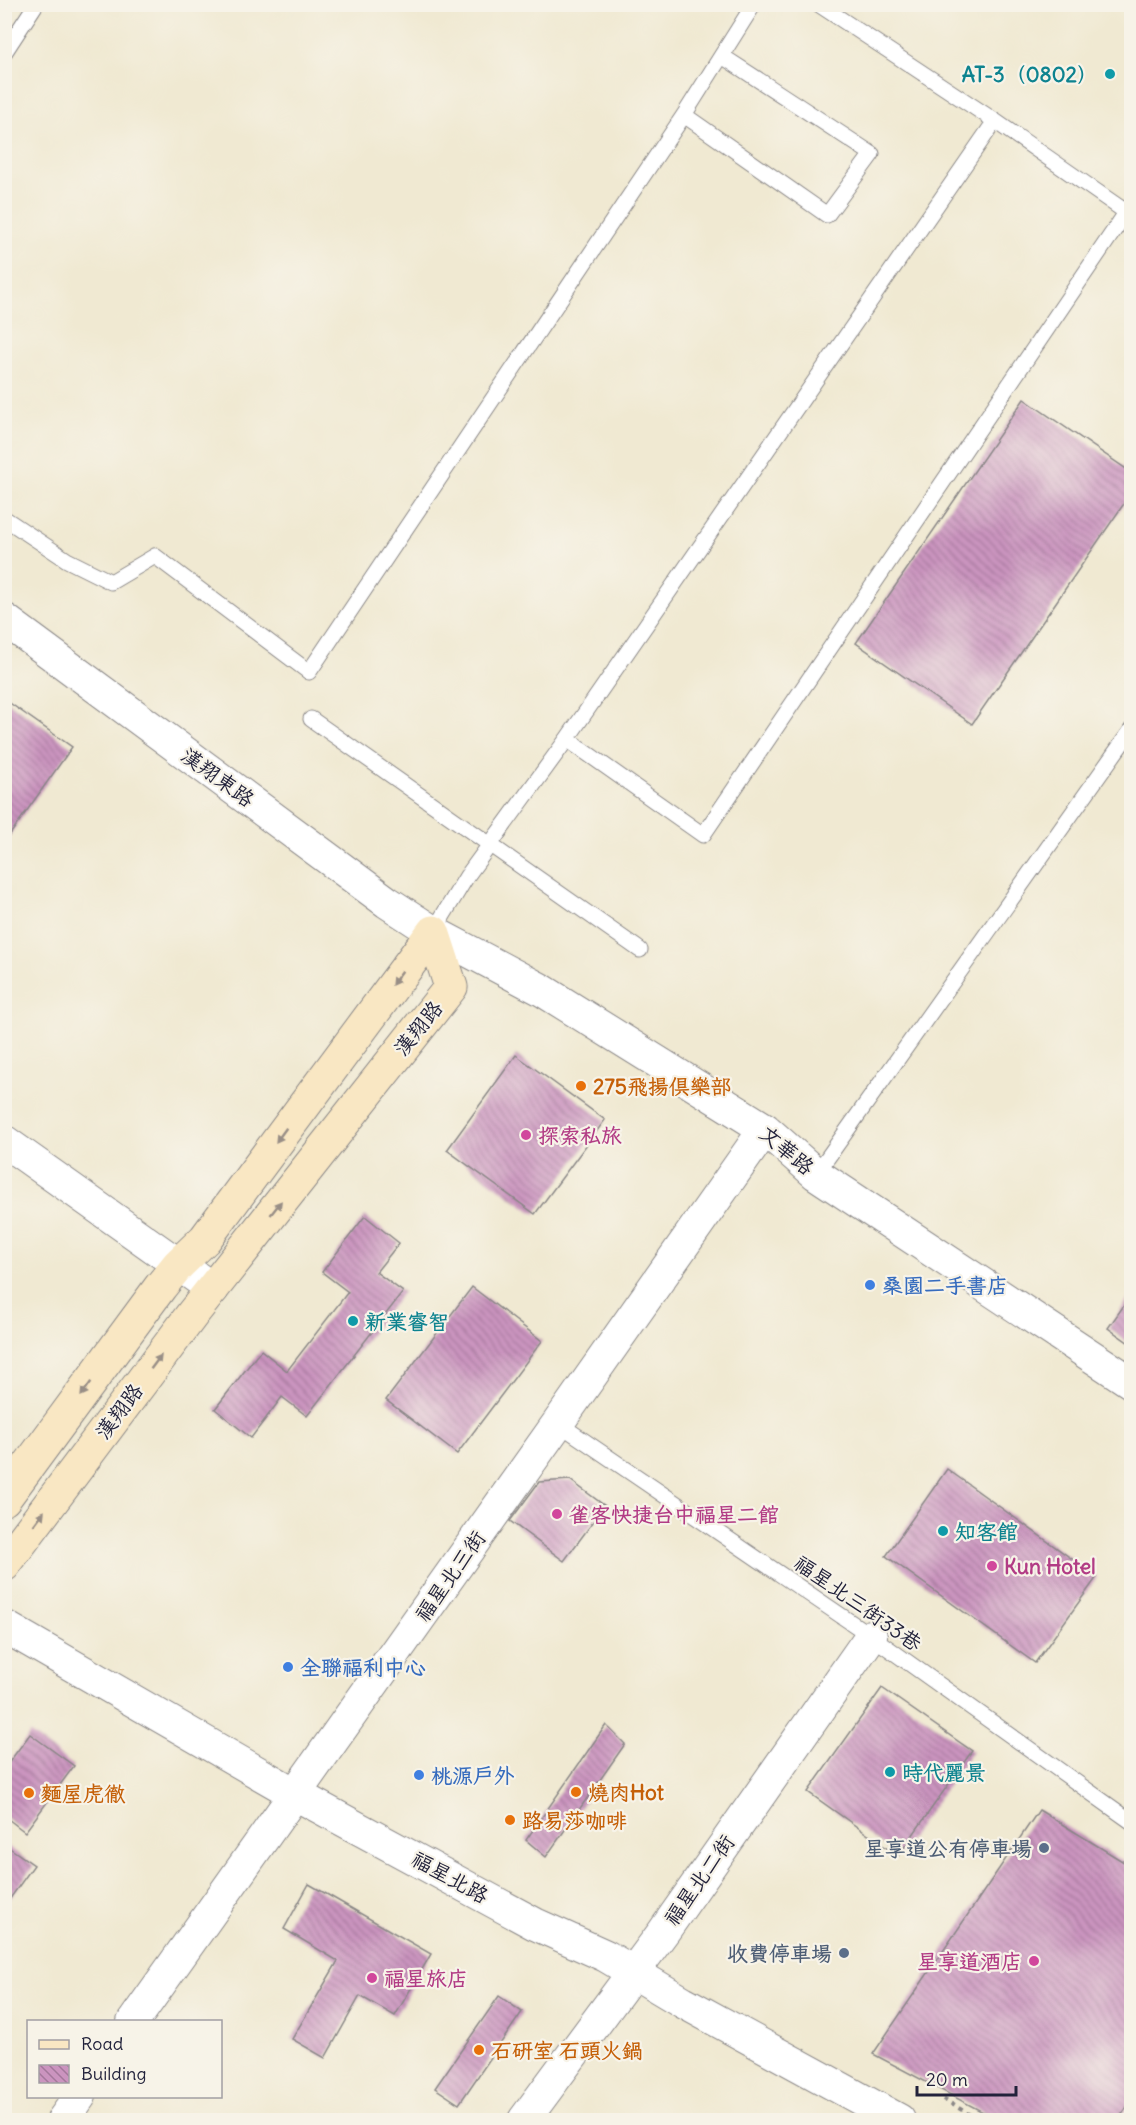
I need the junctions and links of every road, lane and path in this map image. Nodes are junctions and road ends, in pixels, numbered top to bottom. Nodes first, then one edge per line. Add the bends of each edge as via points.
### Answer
1 (36, 4) edge
2 (754, 4) edge
3 (818, 4) edge
4 (4, 53) edge
5 (723, 56) junction
6 (684, 115) junction
7 (995, 121) junction
8 (1129, 208) edge
9 (4, 518) edge
10 (4, 619) edge
11 (311, 719) dead end
12 (1131, 729) edge
13 (567, 739) junction
14 (492, 844) junction
15 (433, 932) junction
16 (640, 950) dead end
17 (765, 1129) junction
18 (4, 1141) edge
19 (816, 1174) junction
20 (178, 1265) junction
21 (213, 1289) junction
22 (1131, 1383) edge
23 (558, 1423) junction
24 (4, 1499) edge
25 (4, 1565) edge
26 (4, 1626) edge
27 (871, 1636) junction
28 (295, 1794) junction
29 (1131, 1822) edge
30 (633, 1972) junction
31 (134, 2020) edge
32 (79, 2098) edge
33 (943, 2099) dead end
34 (63, 2121) edge
35 (524, 2121) edge
36 (899, 2121) edge
37 (979, 2121) edge

1 - 4 lane
2 - 5 lane
3 - 7 lane
5 - 6 lane
5 - 6 lane via 872,154 827,215
6 - 9 lane via 309,672 155,556 111,582 67,560
7 - 8 lane
7 - 13 lane
8 - 13 lane via 703,835
10 - 15 street, 漢翔東路
11 - 14 lane
12 - 19 lane
13 - 14 lane
14 - 15 lane
14 - 16 lane
15 - 17 street, 文華路 via 542,990
15 -> 20 street, 漢翔路 via 205,1239
21 -> 15 street, 漢翔路 via 451,987
17 - 19 street, 文華路
17 - 23 street, 福星北三街
18 - 20 street
19 - 22 street, 文華路
20 - 21 street
20 -> 24 street, 漢翔路
25 -> 21 street, 漢翔路
23 - 27 lane, 福星北三街33巷
23 - 28 street, 福星北三街
26 - 28 street, 福星北路
27 - 29 lane, 福星北三街33巷
27 - 30 street, 福星北二街
28 - 30 street, 福星北路 via 535,1924
28 - 31 street, 福星北三街
30 - 35 street, 福星北二街
30 - 36 street, 福星北路
32 - 34 street
33 - 37 path

